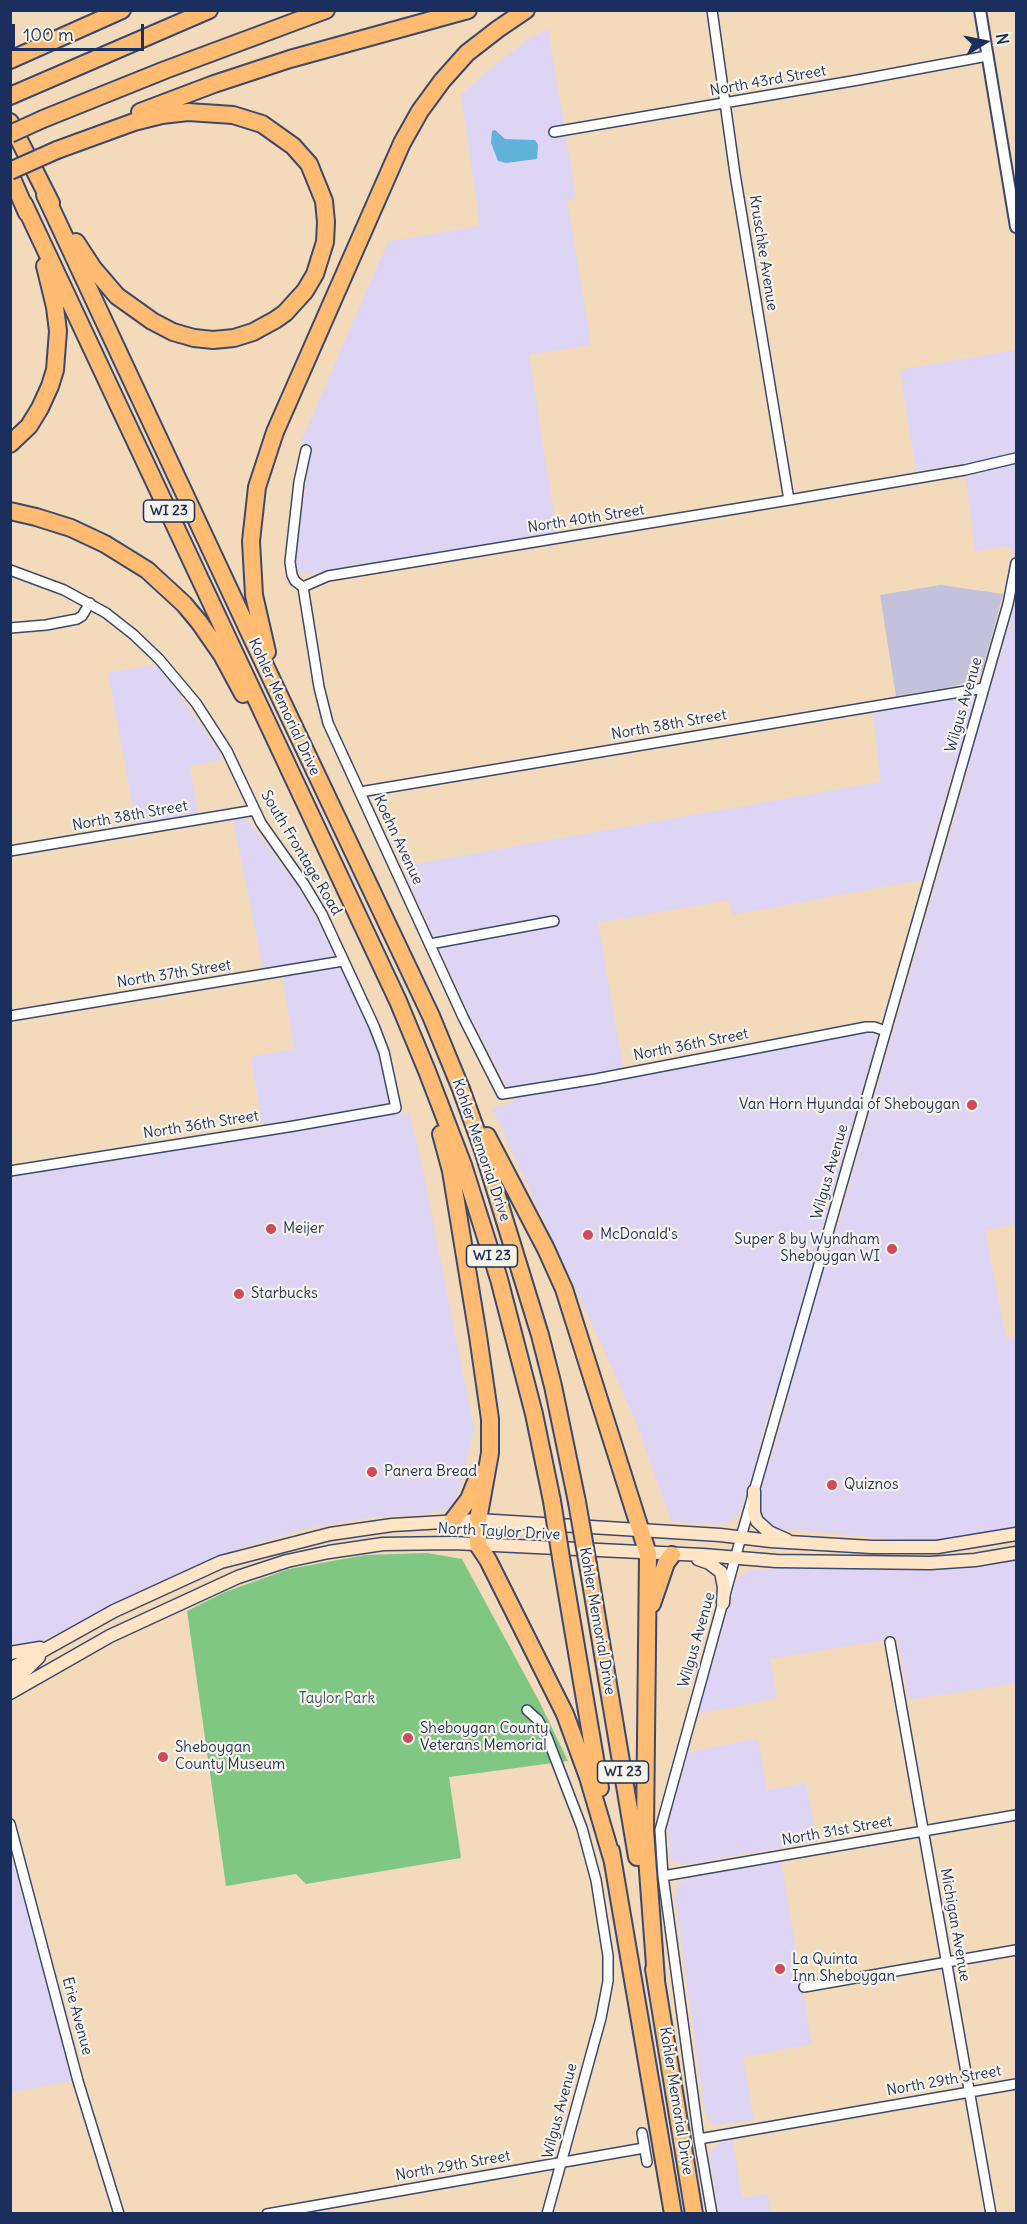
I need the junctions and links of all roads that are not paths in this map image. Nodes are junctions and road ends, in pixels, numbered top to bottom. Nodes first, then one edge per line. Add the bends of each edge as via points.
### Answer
1 (102, 10) edge
2 (122, 10) edge
3 (209, 10) edge
4 (326, 10) edge
5 (468, 10) edge
6 (526, 10) edge
7 (712, 10) edge
8 (980, 10) edge
9 (51, 43) junction
10 (987, 56) junction
11 (13, 59) edge
12 (10, 96) edge
13 (725, 103) junction
14 (10, 122) edge
15 (554, 132) dead end
16 (10, 134) edge
17 (57, 150) junction
18 (10, 173) edge
19 (1014, 192) edge
20 (45, 195) junction
21 (24, 204) junction
22 (1017, 227) edge
23 (10, 444) edge
24 (306, 450) dead end
25 (1017, 458) edge
26 (789, 500) junction
27 (10, 511) edge
28 (1017, 563) edge
29 (10, 570) edge
30 (1015, 579) edge
31 (303, 586) junction
32 (90, 603) junction
33 (10, 628) edge
34 (984, 688) junction
35 (313, 768) junction
36 (360, 792) junction
37 (255, 810) junction
38 (312, 818) junction
39 (10, 851) edge
40 (554, 921) dead end
41 (430, 944) junction
42 (344, 961) junction
43 (10, 1017) edge
44 (406, 1019) junction
45 (886, 1031) junction
46 (461, 1089) junction
47 (502, 1094) joint
48 (396, 1108) joint
49 (10, 1171) edge
50 (478, 1336) junction
51 (754, 1491) junction
52 (453, 1520) junction
53 (478, 1520) junction
54 (640, 1531) junction
55 (1017, 1534) edge
56 (741, 1538) junction
57 (800, 1543) junction
58 (478, 1545) junction
59 (1017, 1552) edge
60 (648, 1554) junction
61 (679, 1555) junction
62 (736, 1558) junction
63 (723, 1603) junction
64 (647, 1616) junction
65 (890, 1642) dead end
66 (47, 1647) junction
67 (10, 1653) edge
68 (10, 1668) edge
69 (10, 1680) edge
70 (10, 1693) edge
71 (527, 1710) dead end
72 (1017, 1815) edge
73 (10, 1824) edge
74 (923, 1831) junction
75 (13, 1846) edge
76 (613, 1863) junction
77 (663, 1876) junction
78 (1017, 1950) edge
79 (946, 1962) junction
80 (656, 1979) junction
81 (804, 1987) dead end
82 (1017, 2084) edge
83 (969, 2092) junction
84 (642, 2133) dead end
85 (699, 2139) junction
86 (644, 2148) junction
87 (561, 2162) junction
88 (647, 2162) dead end
89 (119, 2214) edge
90 (267, 2214) edge
91 (547, 2214) edge
92 (673, 2214) edge
93 (694, 2214) edge
94 (712, 2214) edge
95 (991, 2214) edge

1 - 9 highway
2 - 9 highway
3 - 12 highway
4 - 16 highway, bridge
5 - 17 highway via 243,74 169,100
6 - 35 highway via 468,53 420,111 346,268 262,470 251,532 254,595 269,657
7 - 13 street, Kruschke Avenue
8 - 10 street
9 - 11 highway
10 - 13 street, North 43rd Street
10 - 19 street
13 - 15 street, North 43rd Street
13 - 26 street, Kruschke Avenue
14 - 20 highway, WI 23
17 - 18 highway, bridge
17 - 20 highway via 134,122 175,113 221,113 261,124 293,146 318,182 327,222 322,255 305,291 275,321 234,338 194,338 152,321 117,296 93,268
18 - 21 highway, WI 23
19 - 22 street
20 - 35 highway, Kohler Memorial Drive / WI 23
21 - 23 highway via 51,285 57,351 50,387 40,408 29,426
21 - 38 highway, Kohler Memorial Drive / WI 23
24 - 31 street via 290,562 292,575
25 - 26 street, North 40th Street
26 - 31 street, North 40th Street via 328,576
27 - 38 highway via 55,522 105,544 147,570 184,604 222,655
28 - 30 street, Wilgus Avenue
29 - 32 street, South Frontage Road
30 - 34 street, Wilgus Avenue
31 - 36 street, Koehn Avenue via 327,723
32 - 33 street via 77,619
32 - 37 street, South Frontage Road via 142,643 196,703 227,751
34 - 36 street, North 38th Street
34 - 45 street, Wilgus Avenue
35 - 46 highway, Kohler Memorial Drive / WI 23 via 431,1016
36 - 41 street, Koehn Avenue
37 - 39 street, North 38th Street
37 - 42 street, South Frontage Road via 312,896
38 - 44 highway, Kohler Memorial Drive / WI 23
40 - 41 street
41 - 47 street, Koehn Avenue
42 - 43 street, North 37th Street
42 - 48 street, South Frontage Road via 384,1052
44 - 50 highway via 451,1170
44 - 76 highway, Kohler Memorial Drive / WI 23, bridge via 463,1165 500,1279 534,1414
45 - 47 street, North 36th Street via 869,1027
45 - 51 street, Wilgus Avenue
46 - 54 highway via 564,1289
46 - 80 highway, Kohler Memorial Drive / WI 23, bridge via 553,1386 588,1565
48 - 49 street, North 36th Street
50 - 52 highway via 482,1455 473,1491
50 - 53 highway via 491,1441
51 - 56 street, Wilgus Avenue
51 - 57 main road via 758,1522 774,1534
52 - 53 main road, North Taylor Drive
52 - 66 main road, North Taylor Drive via 330,1534 231,1558 120,1608
53 - 54 main road, North Taylor Drive
53 - 58 highway
54 - 56 main road, North Taylor Drive
54 - 60 highway
55 - 57 main road, North Taylor Drive via 937,1546
56 - 57 main road, North Taylor Drive
56 - 62 street, Wilgus Avenue
58 - 60 main road, North Taylor Drive
58 - 70 main road, North Taylor Drive via 383,1544 287,1561 238,1577 110,1636
58 - 76 highway via 564,1714 588,1777
59 - 62 main road, North Taylor Drive via 930,1563
60 - 61 main road, North Taylor Drive
60 - 64 highway
61 - 62 main road, North Taylor Drive
61 - 63 main road via 710,1563 721,1572
61 - 64 highway via 666,1563
62 - 63 street, Wilgus Avenue
63 - 77 street, Wilgus Avenue via 660,1830
64 - 80 highway via 645,1830
65 - 74 street, Michigan Avenue
66 - 67 main road
66 - 68 main road, North Taylor Drive
66 - 69 main road via 32,1665
71 - 87 street, Wilgus Avenue via 547,1737 579,1818 596,1880 608,1956 601,2018
72 - 74 street, North 31st Street
73 - 75 street, Erie Avenue
74 - 77 street, North 31st Street
74 - 79 street, Michigan Avenue
75 - 89 street, Erie Avenue
76 - 92 highway, Kohler Memorial Drive / WI 23
77 - 85 street, Wilgus Avenue
78 - 79 street
79 - 81 street
79 - 83 street, Michigan Avenue
80 - 93 highway, Kohler Memorial Drive / WI 23
82 - 83 street, North 29th Street
83 - 85 street, North 29th Street
83 - 95 street, Michigan Avenue
84 - 86 street
85 - 94 street, Wilgus Avenue
86 - 87 street, North 29th Street
86 - 88 street
87 - 90 street, North 29th Street
87 - 91 street, Wilgus Avenue

